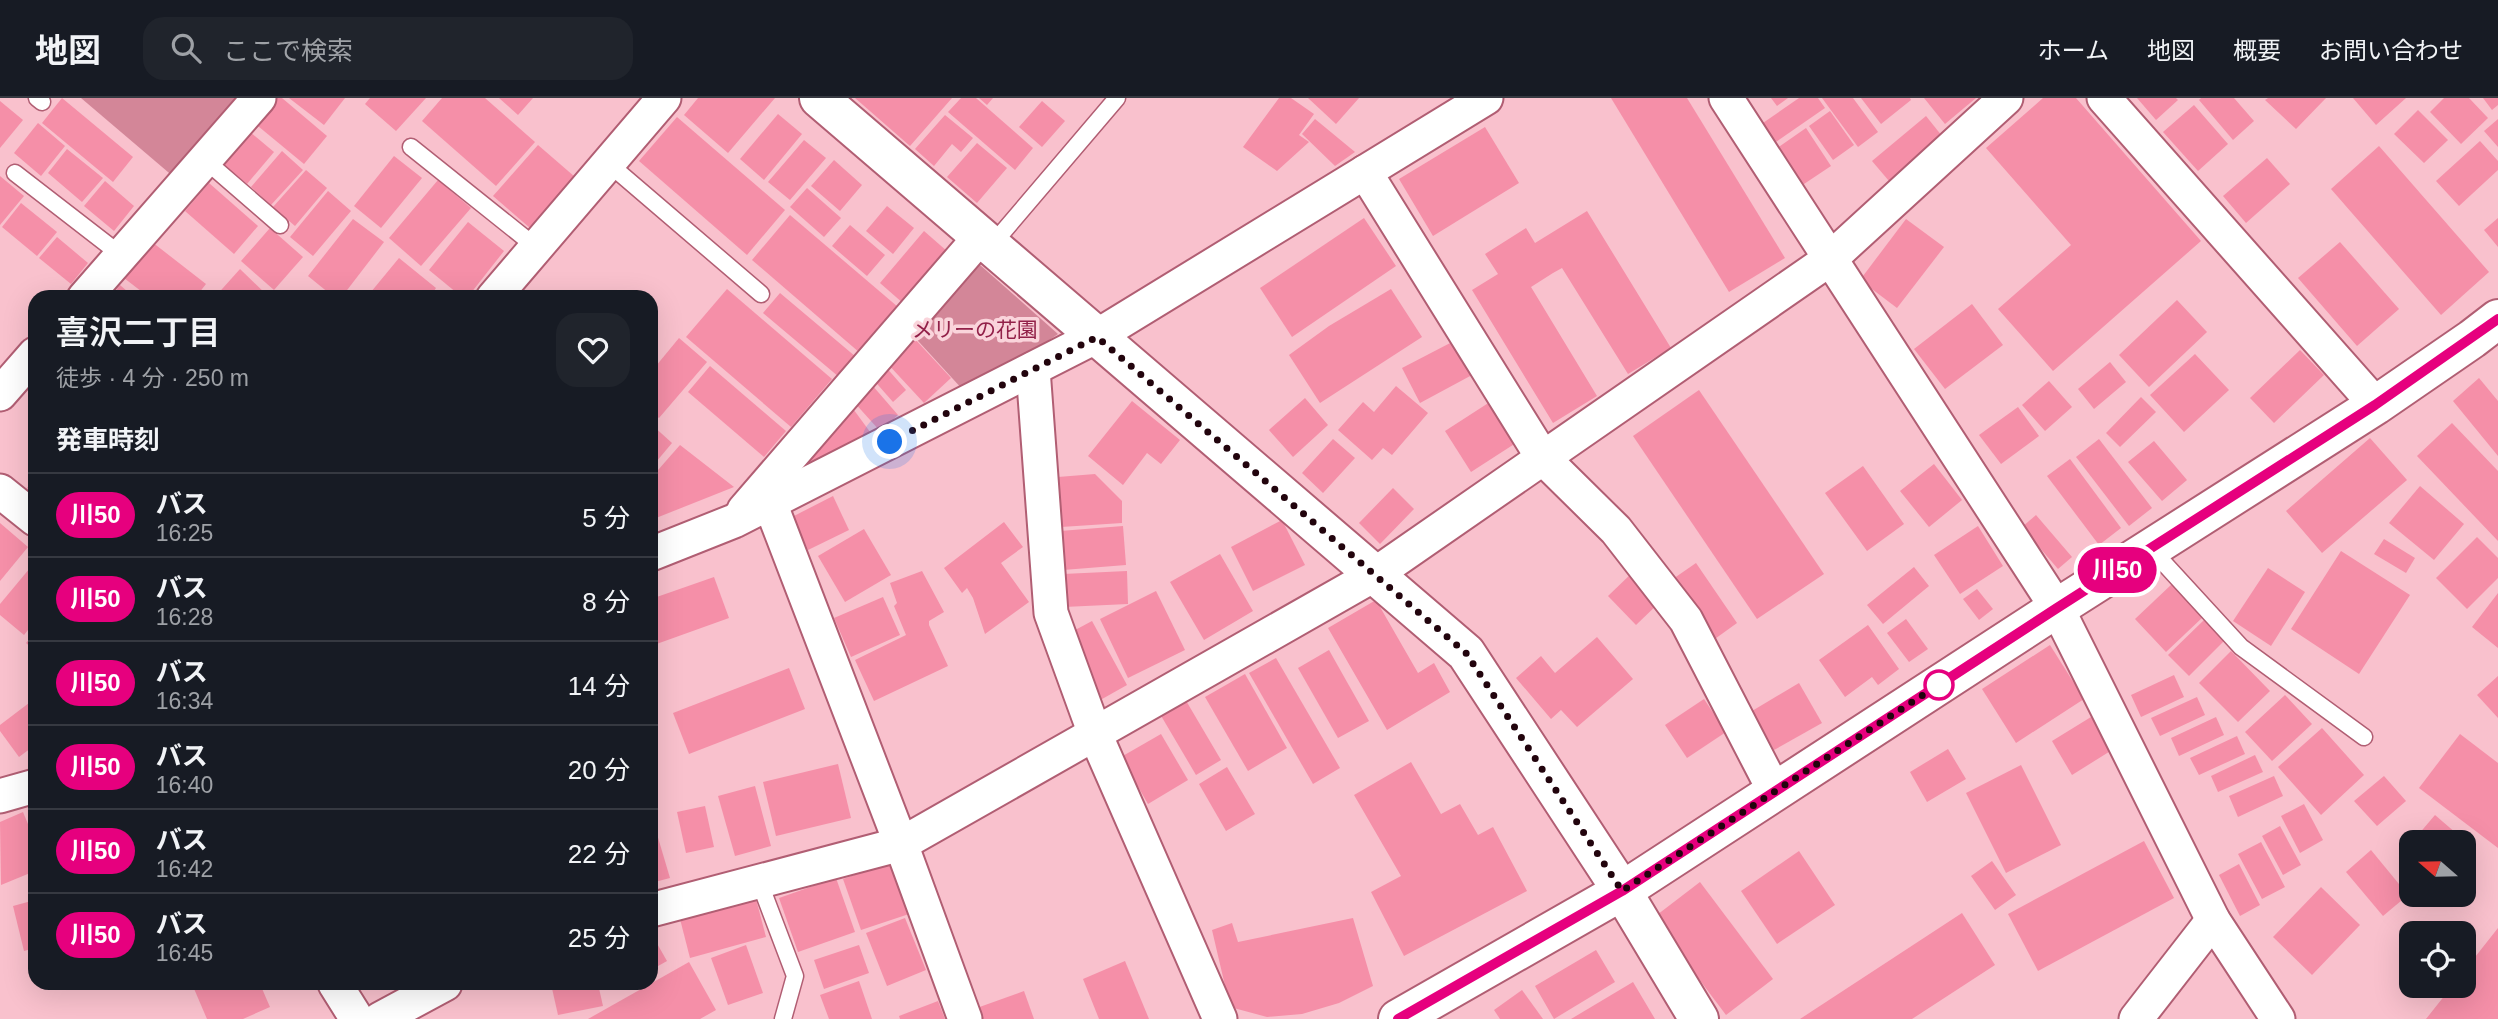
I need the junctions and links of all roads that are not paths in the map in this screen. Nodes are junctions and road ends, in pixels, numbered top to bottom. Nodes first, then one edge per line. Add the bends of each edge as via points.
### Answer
1 (259, 98) edge
2 (664, 98) edge
3 (819, 98) edge
4 (1116, 98) edge
5 (1486, 98) edge
6 (1726, 98) edge
7 (2006, 98) edge
8 (2104, 98) edge
9 (411, 147) dead end
10 (205, 160) junction
11 (608, 163) junction
12 (1365, 172) junction
13 (15, 173) dead end
14 (279, 225) dead end
15 (986, 241) junction
16 (536, 247) junction
17 (121, 255) junction
18 (1830, 259) junction
19 (91, 290) edge
20 (501, 290) edge
21 (761, 294) dead end
22 (2498, 318) edge
23 (1097, 337) junction
24 (28, 362) edge
25 (1033, 369) junction
26 (0, 394) edge
27 (2375, 405) junction
28 (1543, 458) junction
29 (0, 491) edge
30 (770, 503) junction
31 (28, 513) edge
32 (734, 521) junction
33 (2151, 549) junction
34 (658, 551) edge
35 (1374, 575) junction
36 (2057, 608) junction
37 (1095, 734) junction
38 (2364, 737) dead end
39 (28, 788) edge
40 (1776, 792) junction
41 (0, 796) edge
42 (901, 844) junction
43 (759, 881) junction
44 (1622, 891) junction
45 (658, 908) edge
46 (2214, 920) junction
47 (339, 990) edge
48 (434, 990) edge
49 (357, 1019) edge
50 (380, 1019) edge
51 (783, 1019) edge
52 (965, 1019) edge
53 (1220, 1019) edge
54 (1398, 1019) edge
55 (1699, 1019) edge
56 (2136, 1019) edge
57 (2278, 1019) edge

1 - 10 street
2 - 11 street
3 - 15 street
4 - 15 lane
5 - 12 street
6 - 18 street
7 - 18 street
8 - 27 street
9 - 16 lane
10 - 14 lane
10 - 17 street
11 - 16 street
11 - 21 lane
12 - 23 street
12 - 28 street
13 - 17 lane
15 - 23 street
15 - 32 street
16 - 20 street
17 - 19 street
18 - 28 street
18 - 36 street
22 - 27 street
23 - 25 street
23 - 35 street
24 - 26 street
25 - 30 street
25 - 37 street via 1051,613
27 - 33 street
28 - 35 street
28 - 40 street via 1616,530 1686,620
29 - 31 street
30 - 32 street
30 - 42 street
32 - 34 street
33 - 36 street
33 - 38 lane via 2241,647
35 - 37 street
35 - 44 street via 1466,653
36 - 40 street
36 - 46 street
37 - 42 street
37 - 53 street
39 - 41 street
40 - 44 street
42 - 43 street
42 - 52 street
43 - 45 street
43 - 51 lane via 795,976
44 - 54 street
44 - 55 street
46 - 56 street
46 - 57 street
47 - 49 street
48 - 50 street

